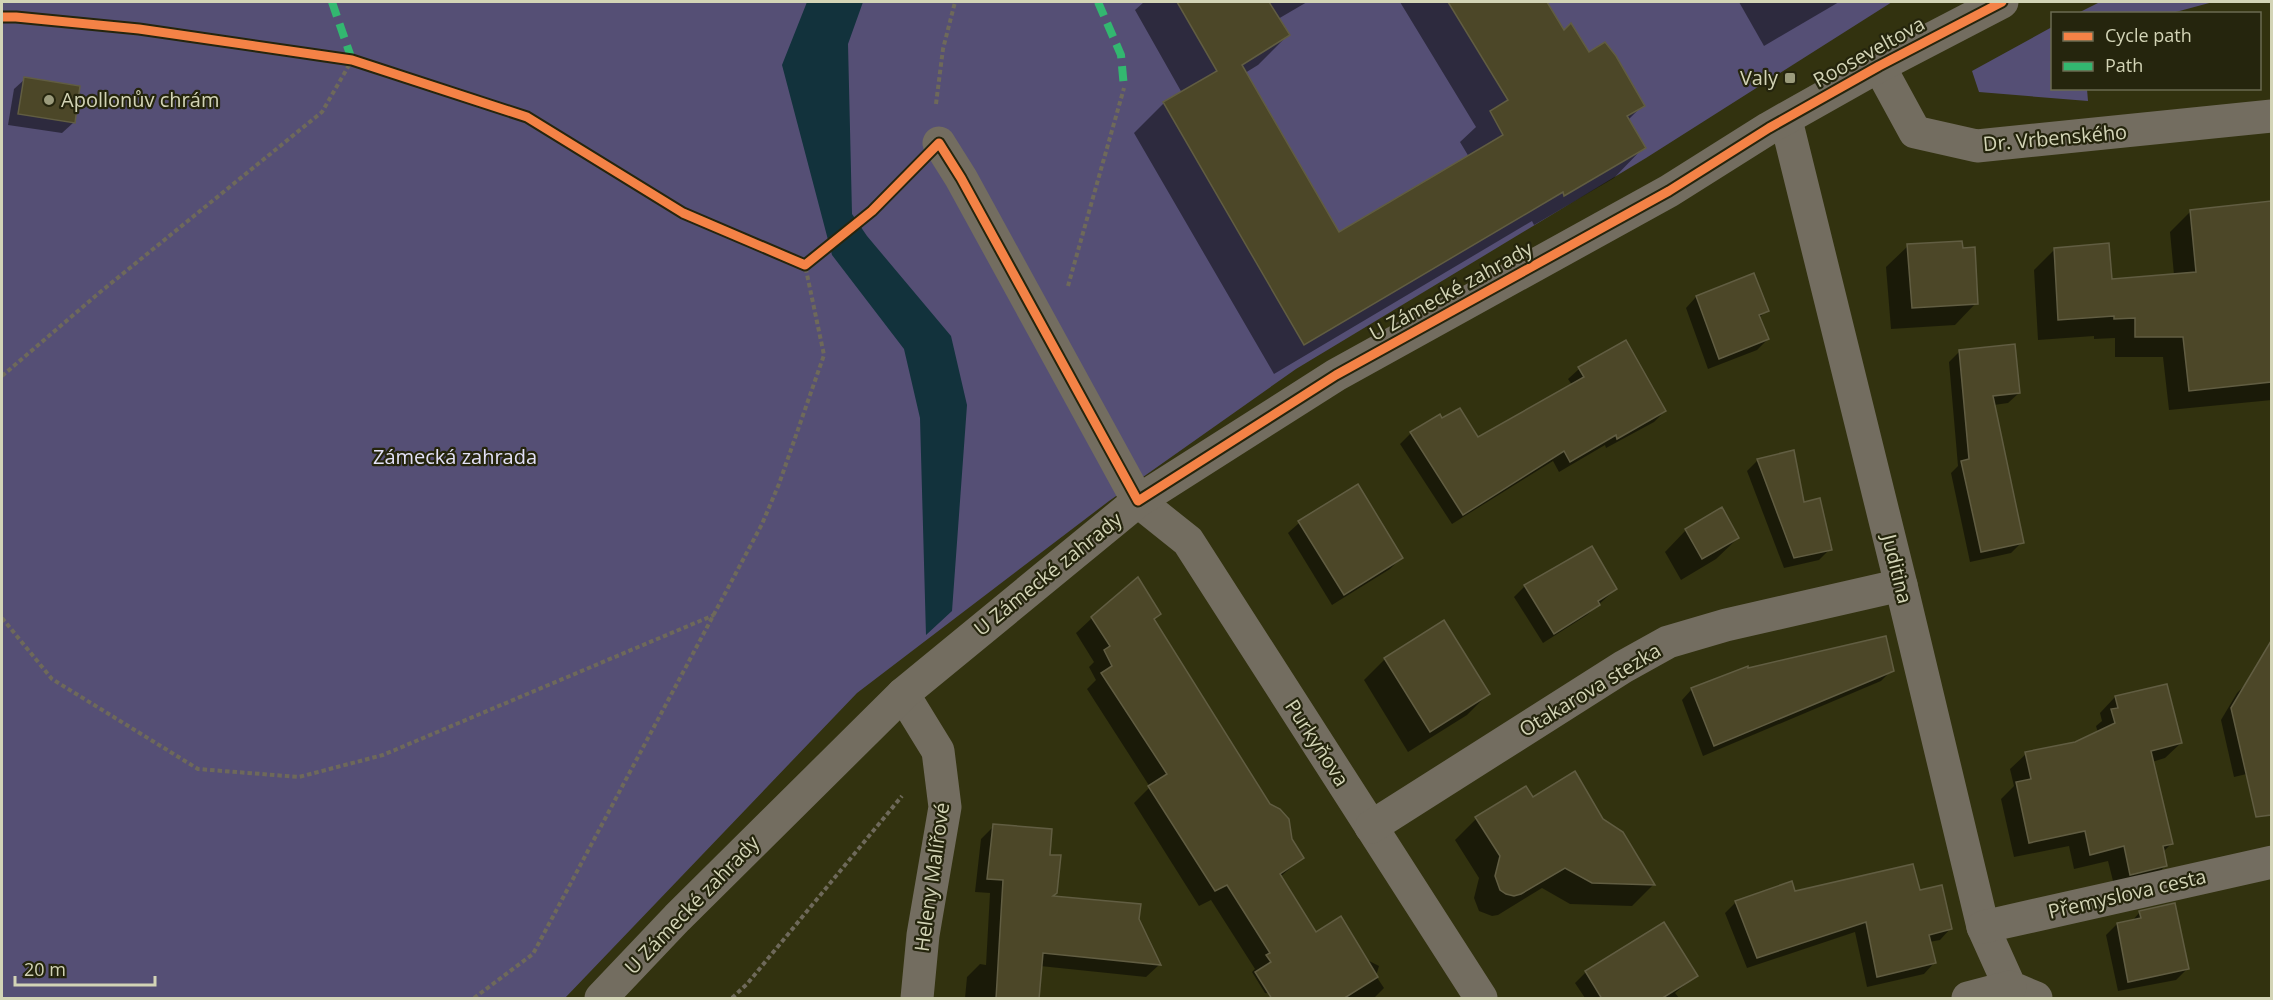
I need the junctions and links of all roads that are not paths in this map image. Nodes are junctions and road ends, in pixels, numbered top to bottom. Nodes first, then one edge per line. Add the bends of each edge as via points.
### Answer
1 (2002, 2) edge
2 (1879, 66) junction
3 (2271, 117) edge
4 (1786, 120) junction
5 (939, 143) road end
6 (1138, 501) junction
7 (1901, 585) junction
8 (903, 694) junction
9 (1371, 827) junction
10 (2271, 862) edge
11 (1983, 927) junction
12 (2023, 993) edge
13 (601, 999) edge
14 (917, 999) edge
15 (1481, 999) edge
16 (1968, 999) edge

1 - 2 street, Rooseveltova
2 - 3 street, Dr. Vrbenského via 1915,132 1977,146
2 - 4 street, Rooseveltova
4 - 6 street, U Zámecké zahrady via 1669,191 1336,375
4 - 7 street, Juditina
5 - 6 street via 962,178
6 - 8 street, U Zámecké zahrady
6 - 9 street, Purkyňova via 1188,541
7 - 9 street, Otakarova stezka via 1668,642
7 - 11 street, Juditina
8 - 13 street, U Zámecké zahrady
8 - 14 street, Heleny Malířové via 939,751 945,807 923,935
9 - 15 street, Purkyňova
10 - 11 street, Přemyslova cesta
11 - 12 street, Juditina
12 - 16 street

